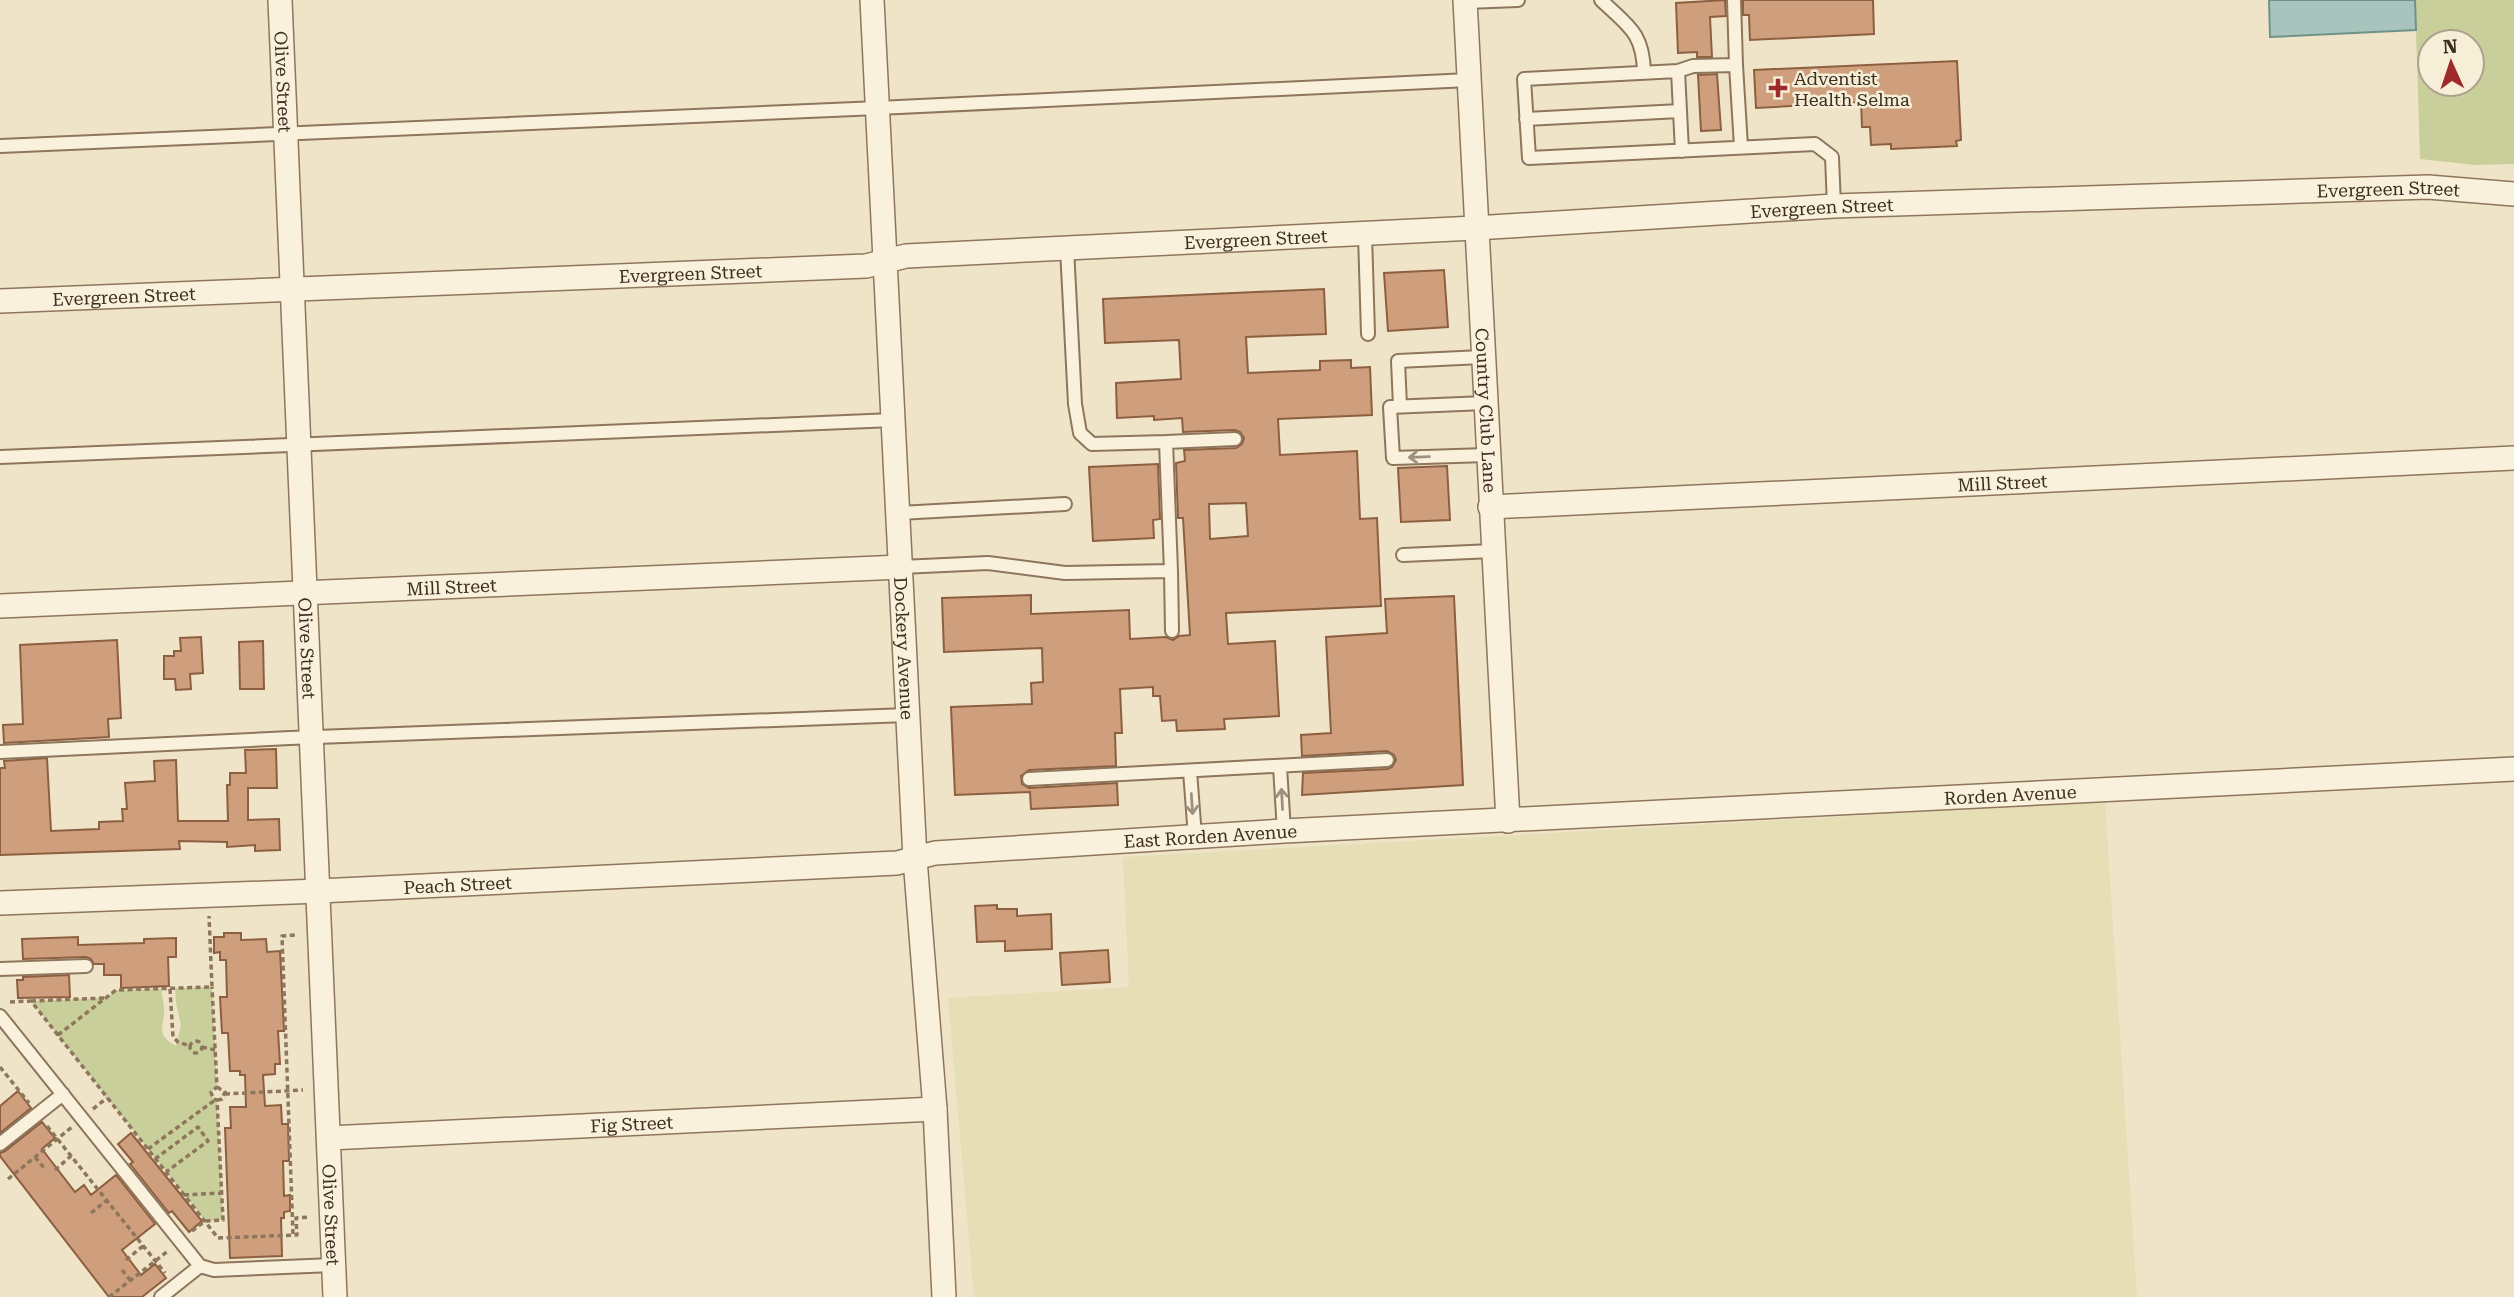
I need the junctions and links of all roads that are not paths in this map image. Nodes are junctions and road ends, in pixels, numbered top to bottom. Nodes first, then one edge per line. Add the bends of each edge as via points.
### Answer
1 (280, 0) edge
2 (872, 0) edge
3 (1518, 0) edge
4 (1601, 0) edge
5 (1734, 0) edge
6 (1465, 1) edge
7 (1736, 65) junction
8 (1678, 71) junction
9 (1644, 72) junction
10 (1469, 80) junction
11 (878, 108) junction
12 (1680, 110) junction
13 (1527, 118) junction
14 (286, 135) junction
15 (0, 146) edge
16 (1741, 147) junction
17 (1682, 151) junction
18 (2514, 194) edge
19 (1834, 206) junction
20 (1475, 228) junction
21 (1365, 234) junction
22 (1067, 248) junction
23 (886, 261) junction
24 (293, 289) junction
25 (0, 301) edge
26 (1368, 334) dead end
27 (1482, 357) junction
28 (1485, 403) junction
29 (1400, 406) junction
30 (893, 420) junction
31 (1235, 439) dead end
32 (1166, 442) junction
33 (299, 446) junction
34 (1487, 455) junction
35 (0, 457) edge
36 (2514, 457) edge
37 (1065, 504) dead end
38 (1490, 507) junction
39 (899, 513) junction
40 (1493, 551) junction
41 (1403, 555) dead end
42 (901, 567) junction
43 (1171, 570) junction
44 (306, 593) junction
45 (0, 606) edge
46 (1171, 631) dead end
47 (907, 716) junction
48 (310, 737) junction
49 (0, 752) edge
50 (1387, 760) dead end
51 (1280, 767) junction
52 (2514, 769) edge
53 (1190, 771) junction
54 (1029, 779) dead end
55 (1508, 821) junction
56 (1283, 831) junction
57 (1195, 836) junction
58 (915, 859) junction
59 (319, 891) junction
60 (0, 903) edge
61 (86, 966) dead end
62 (0, 969) edge
63 (0, 1016) edge
64 (62, 1094) junction
65 (935, 1109) junction
66 (330, 1138) junction
67 (0, 1144) edge
68 (333, 1265) junction
69 (200, 1266) junction
70 (161, 1297) edge
71 (335, 1297) edge
72 (944, 1297) edge

1 - 14 street, Olive Street
2 - 11 street, Dockery Avenue
3 - 6 lane
4 - 9 lane via 1637,34
5 - 7 lane
6 - 10 street, Country Club Lane
7 - 8 lane
7 - 16 lane
8 - 9 lane
8 - 12 lane
9 - 13 lane via 1524,79
10 - 11 lane
10 - 20 street, Country Club Lane
11 - 14 lane
11 - 23 street, Dockery Avenue
12 - 13 lane
12 - 17 lane
13 - 17 lane via 1529,158
14 - 15 lane
14 - 24 street, Olive Street
16 - 17 lane
16 - 19 lane via 1815,144 1832,157
18 - 19 street, Evergreen Street via 2428,187
19 - 20 street, Evergreen Street
20 - 21 street, Evergreen Street
20 - 27 street, Country Club Lane
21 - 22 street, Evergreen Street
21 - 26 lane
22 - 23 street, Evergreen Street via 906,256
22 - 32 lane via 1080,433 1092,444
23 - 24 street, Evergreen Street via 866,266
23 - 30 street, Dockery Avenue
24 - 25 street, Evergreen Street
24 - 33 street, Olive Street
27 - 28 street, Country Club Lane
27 - 29 lane via 1398,361
28 - 29 lane
28 - 34 street, Country Club Lane
34 -> 29 lane via 1393,458 1390,407
30 - 33 lane
30 - 39 street, Dockery Avenue
31 - 32 lane
32 - 43 lane
33 - 35 lane
33 - 44 street, Olive Street
34 - 38 street, Country Club Lane
36 - 38 street, Mill Street
37 - 39 lane
38 - 40 street, Country Club Lane
39 - 42 street, Dockery Avenue
40 - 41 lane
40 - 55 street, Country Club Lane
42 - 43 lane via 988,563 1065,573
42 - 44 street, Mill Street
42 - 47 street, Dockery Avenue
43 - 46 lane
44 - 45 street, Mill Street
44 - 48 street, Olive Street
47 - 48 lane
47 - 58 street, Dockery Avenue
48 - 49 lane
48 - 59 street, Olive Street
50 - 51 lane
51 - 53 lane
56 -> 51 lane
52 - 55 street, Rorden Avenue
53 - 54 lane
53 -> 57 lane
55 - 56 street, East Rorden Avenue
56 - 57 street, East Rorden Avenue
57 - 58 street, East Rorden Avenue via 934,853
58 - 59 street, Peach Street
58 - 65 street, Dockery Avenue
59 - 60 street, Peach Street
59 - 66 street, Olive Street
61 - 62 lane
63 - 64 lane
64 - 67 lane
64 - 69 lane
65 - 66 street, Fig Street
65 - 72 street, Dockery Avenue
66 - 68 street, Olive Street
68 - 69 lane via 214,1270
68 - 71 street, Olive Street
69 - 70 lane

